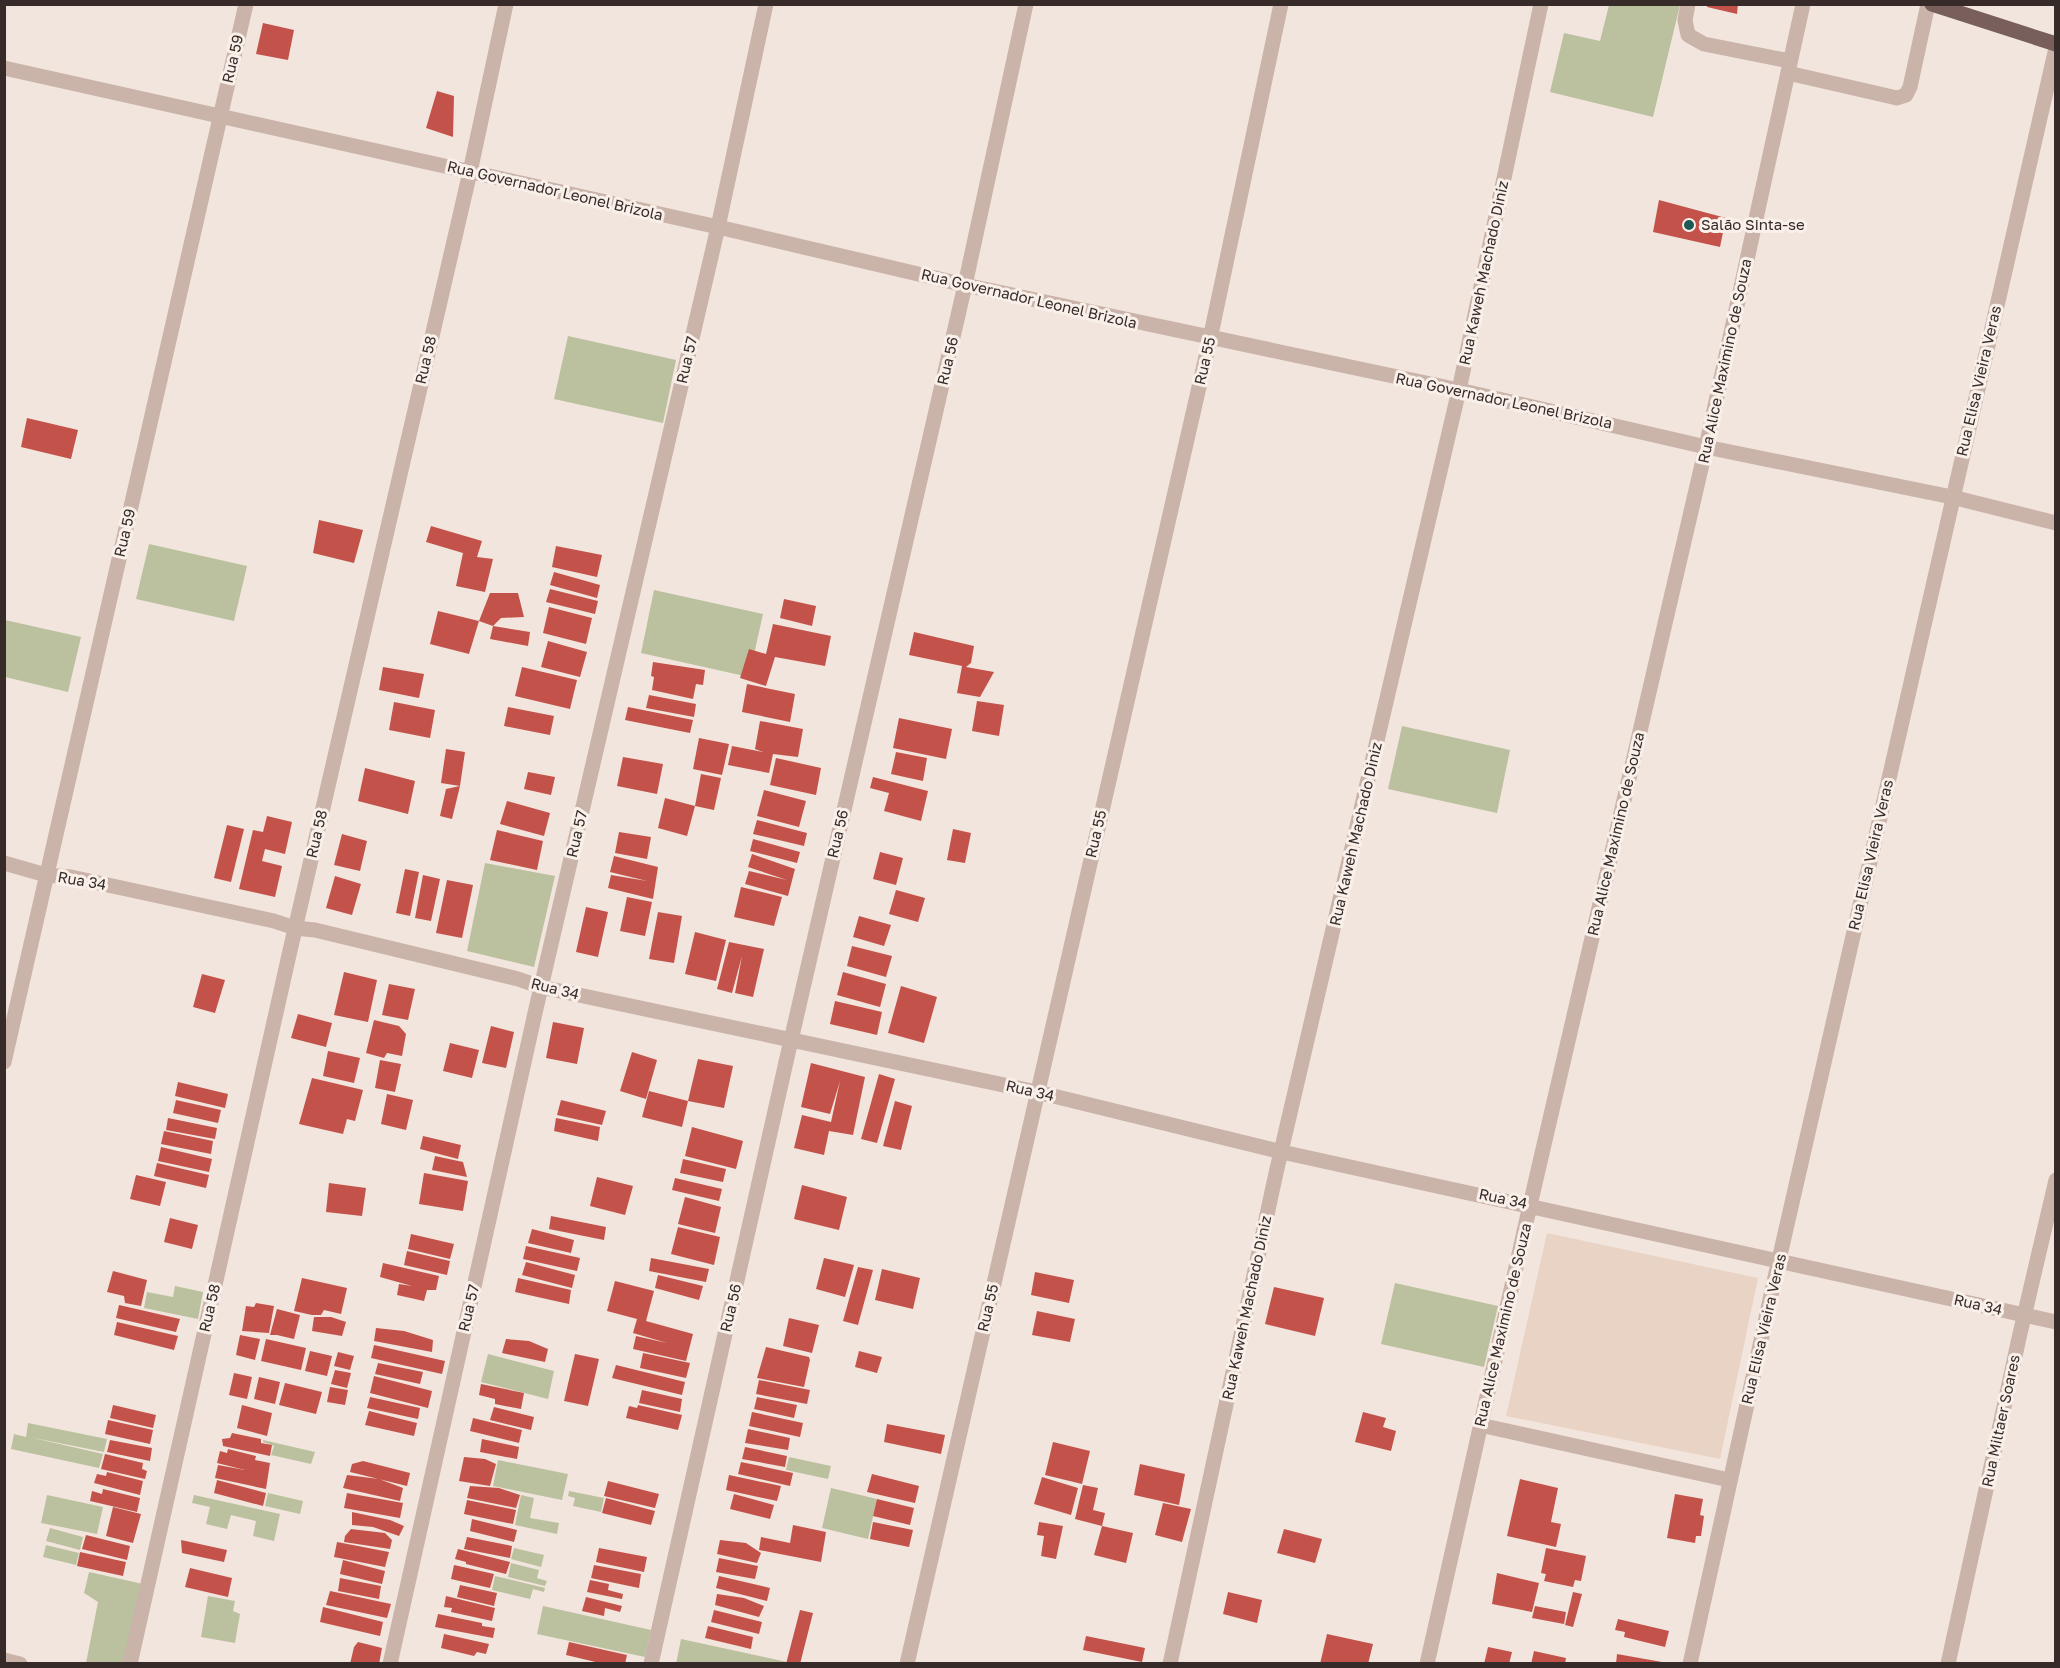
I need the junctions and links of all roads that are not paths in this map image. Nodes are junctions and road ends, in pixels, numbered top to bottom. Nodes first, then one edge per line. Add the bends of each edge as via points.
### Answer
1 (246, 4) edge
2 (506, 4) edge
3 (766, 4) edge
4 (1026, 4) edge
5 (1281, 4) edge
6 (1541, 4) edge
7 (1688, 4) edge
8 (1803, 4) edge
9 (1930, 4) edge
10 (2055, 46) edge
11 (1789, 67) junction
12 (4, 68) edge
13 (220, 117) junction
14 (470, 172) junction
15 (718, 227) junction
16 (965, 285) junction
17 (1210, 339) junction
18 (1459, 390) junction
19 (1706, 447) junction
20 (1952, 497) junction
21 (2055, 523) edge
22 (4, 863) edge
23 (46, 875) junction
24 (295, 928) junction
25 (541, 987) junction
26 (791, 1041) junction
27 (4, 1062) edge
28 (1037, 1092) junction
29 (1282, 1152) junction
30 (2055, 1180) edge
31 (1530, 1205) junction
32 (1779, 1260) junction
33 (2024, 1315) junction
34 (2055, 1322) edge
35 (1480, 1425) junction
36 (1729, 1480) junction
37 (4, 1660) edge
38 (20, 1664) edge
39 (130, 1664) edge
40 (390, 1664) edge
41 (651, 1664) edge
42 (907, 1664) edge
43 (1170, 1664) edge
44 (1427, 1664) edge
45 (1690, 1664) edge
46 (1948, 1664) edge

1 - 13 street, Rua 59
2 - 14 street, Rua 58
3 - 15 street, Rua 57
4 - 16 street, Rua 56
5 - 17 street, Rua 55
6 - 18 street, Rua Kaweh Machado Diniz
7 - 11 street via 1688,35 1704,44
8 - 11 street, Rua Alice Maximino de Souza
9 - 10 main road
9 - 11 street via 1906,95 1896,98
10 - 20 street, Rua Elisa Vieira Veras
11 - 19 street, Rua Alice Maximino de Souza
12 - 13 street, Rua Governador Leonel Brizola
13 - 14 street, Rua Governador Leonel Brizola
13 - 23 street, Rua 59
14 - 15 street, Rua Governador Leonel Brizola
14 - 24 street, Rua 58
15 - 16 street, Rua Governador Leonel Brizola
15 - 25 street, Rua 57
16 - 17 street, Rua Governador Leonel Brizola
16 - 26 street, Rua 56
17 - 18 street, Rua Governador Leonel Brizola
17 - 28 street, Rua 55
18 - 19 street, Rua Governador Leonel Brizola
18 - 29 street, Rua Kaweh Machado Diniz
19 - 20 street, Rua Governador Leonel Brizola
19 - 31 street, Rua Alice Maximino de Souza
20 - 21 street, Rua Governador Leonel Brizola
20 - 32 street, Rua Elisa Vieira Veras
22 - 23 street, Rua 34
23 - 24 street, Rua 34 via 128,889
23 - 27 street, Rua 59
24 - 25 street, Rua 34
24 - 39 street, Rua 58
25 - 26 street, Rua 34
25 - 40 street, Rua 57
26 - 28 street, Rua 34
26 - 41 street, Rua 56
28 - 29 street, Rua 34
28 - 42 street, Rua 55
29 - 31 street, Rua 34
29 - 43 street, Rua Kaweh Machado Diniz
30 - 33 street, Rua Miltaer Soares
31 - 32 street, Rua 34
31 - 35 street, Rua Alice Maximino de Souza
32 - 33 street, Rua 34
32 - 36 street, Rua Elisa Vieira Veras
33 - 34 street, Rua 34
33 - 46 street, Rua Miltaer Soares
35 - 36 street
35 - 44 street, Rua Alice Maximino de Souza
36 - 45 street, Rua Elisa Vieira Veras
37 - 38 street

